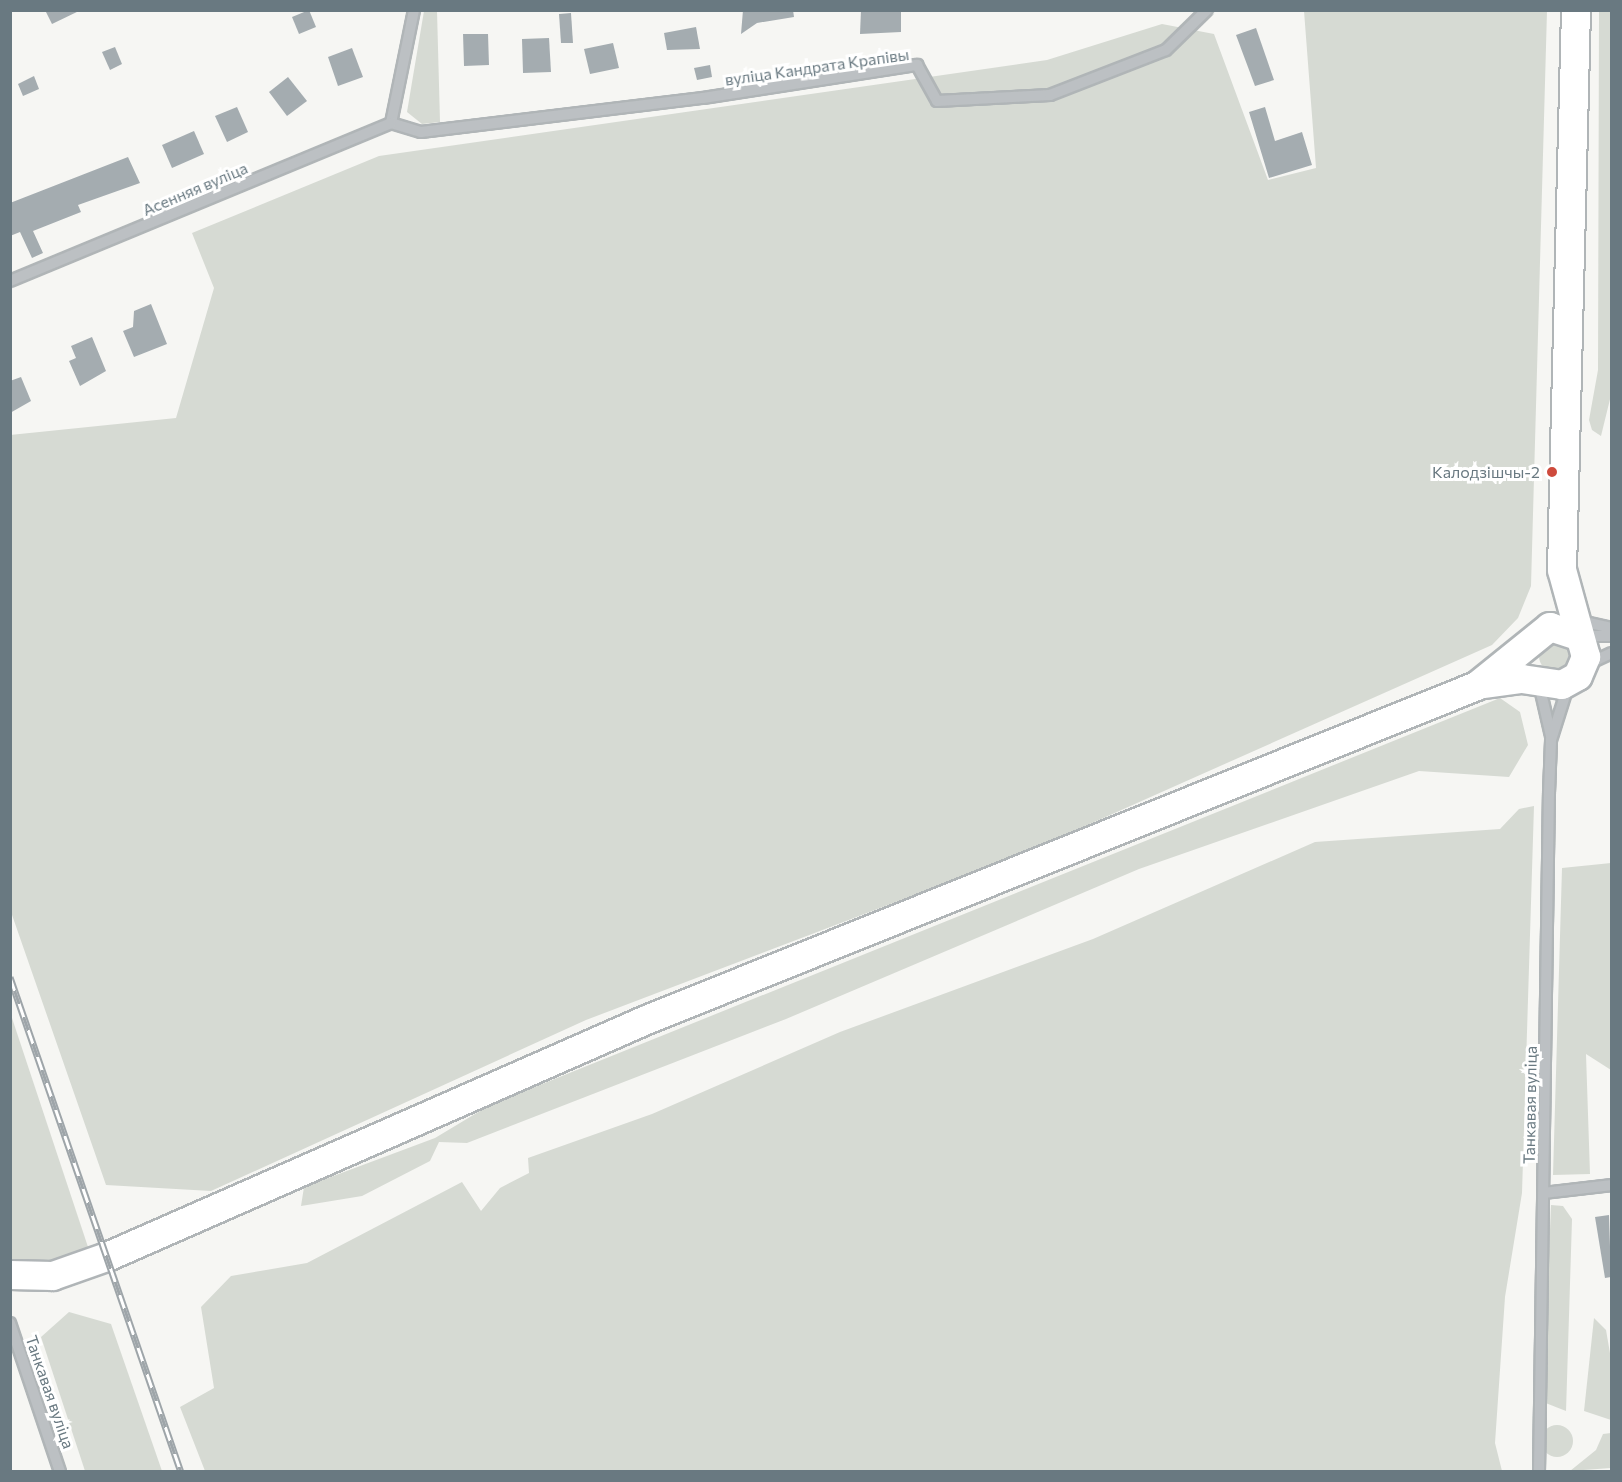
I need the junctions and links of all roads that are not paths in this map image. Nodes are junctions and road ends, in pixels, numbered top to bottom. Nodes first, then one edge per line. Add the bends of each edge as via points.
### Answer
1 (414, 10) edge
2 (1207, 10) edge
3 (1576, 10) edge
4 (391, 123) junction
5 (10, 281) edge
6 (1562, 570) junction
7 (1570, 604) junction
8 (1611, 628) edge
9 (1578, 636) junction
10 (1611, 636) edge
11 (1531, 640) junction
12 (1611, 653) edge
13 (1576, 675) junction
14 (1537, 680) junction
15 (1477, 686) junction
16 (1551, 740) junction
17 (1611, 1185) edge
18 (1544, 1193) junction
19 (10, 1275) edge
20 (10, 1323) edge
21 (60, 1472) edge
22 (1539, 1472) edge

1 - 4 street
2 - 4 street, вуліца Кандрата Крапівы via 1166,50 1050,95 937,101 917,65 703,98 421,132
3 - 6 main road
4 - 5 street, Асенняя вуліца
6 - 7 main road
6 - 11 main road via 1552,607
7 - 8 street via 1590,627
7 - 9 main road
9 - 10 street
9 - 11 main road via 1550,627
9 - 13 main road
11 - 14 main road via 1526,656
11 - 15 main road via 1513,661
12 - 13 street
13 - 14 main road via 1554,686
13 - 16 street, Танкавая вуліца
14 - 15 main road
14 - 16 street, Танкавая вуліца
15 - 19 main road via 644,1021 108,1257 54,1276
16 - 18 street, Танкавая вуліца
17 - 18 street
18 - 22 street, Танкавая вуліца
20 - 21 street, Танкавая вуліца

